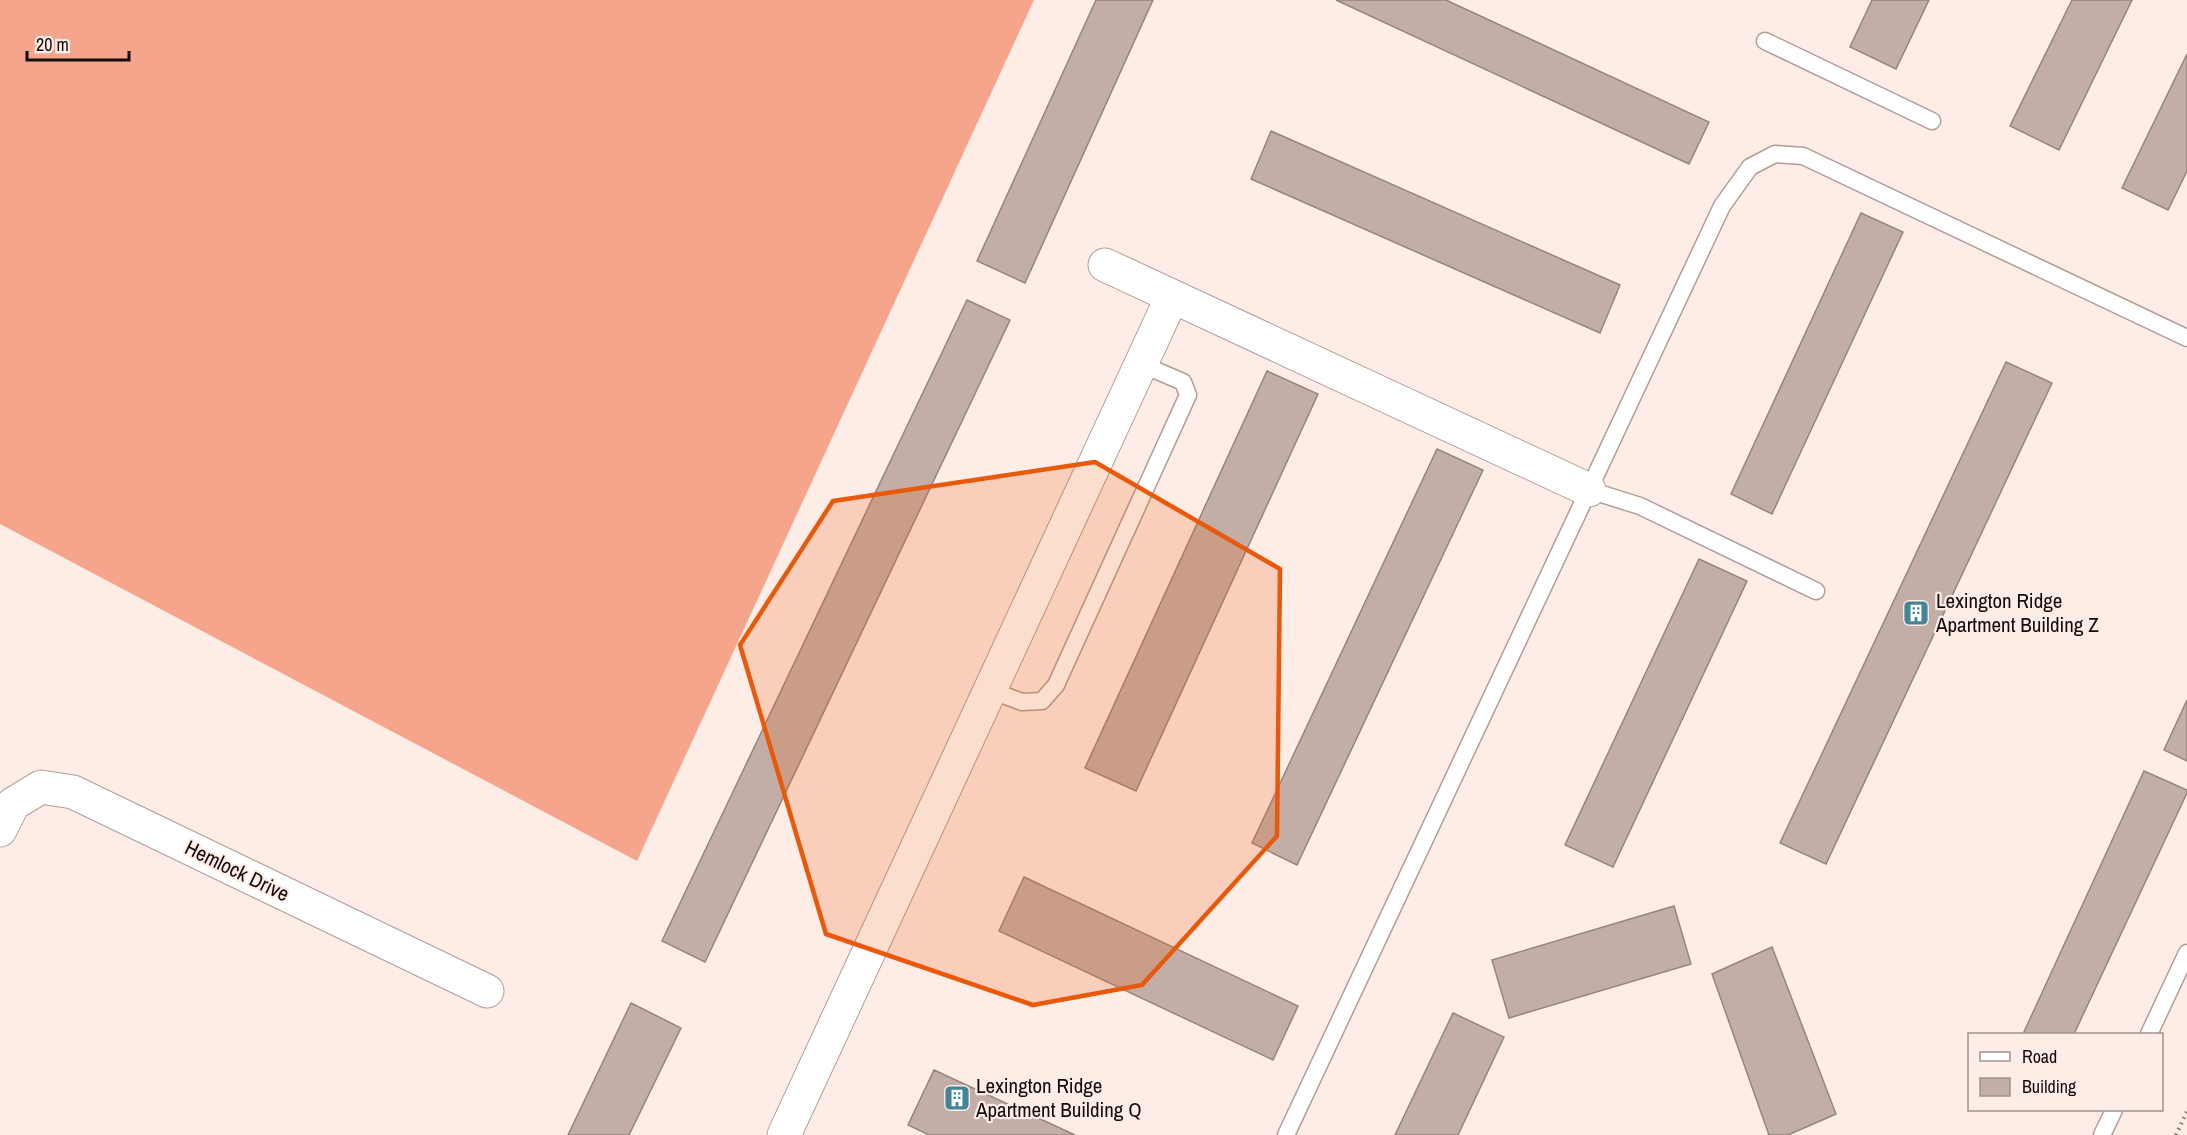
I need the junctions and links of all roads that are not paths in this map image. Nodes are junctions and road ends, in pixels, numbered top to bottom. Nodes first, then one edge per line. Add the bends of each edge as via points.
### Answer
1 (1765, 41) dead end
2 (1932, 121) dead end
3 (1105, 265) dead end
4 (1172, 297) junction
5 (2187, 338) edge
6 (1141, 364) junction
7 (1589, 490) junction
8 (1816, 591) dead end
9 (990, 690) junction
10 (0, 830) edge
11 (2187, 953) edge
12 (487, 991) dead end
13 (2150, 1033) edge
14 (2114, 1111) edge
15 (784, 1135) edge
16 (1286, 1135) edge
17 (2102, 1135) edge

1 - 2 lane
3 - 4 street
4 - 6 street
4 - 7 street
5 - 7 lane via 1803,156 1775,154 1750,167 1722,206
6 - 9 street
6 - 9 lane via 1183,382 1188,395 1056,685 1042,701 1022,702
7 - 8 lane via 1640,506
7 - 16 lane
9 - 15 street
10 - 12 street, Hemlock Drive via 13,804 40,787 72,792
11 - 13 lane
14 - 17 lane

